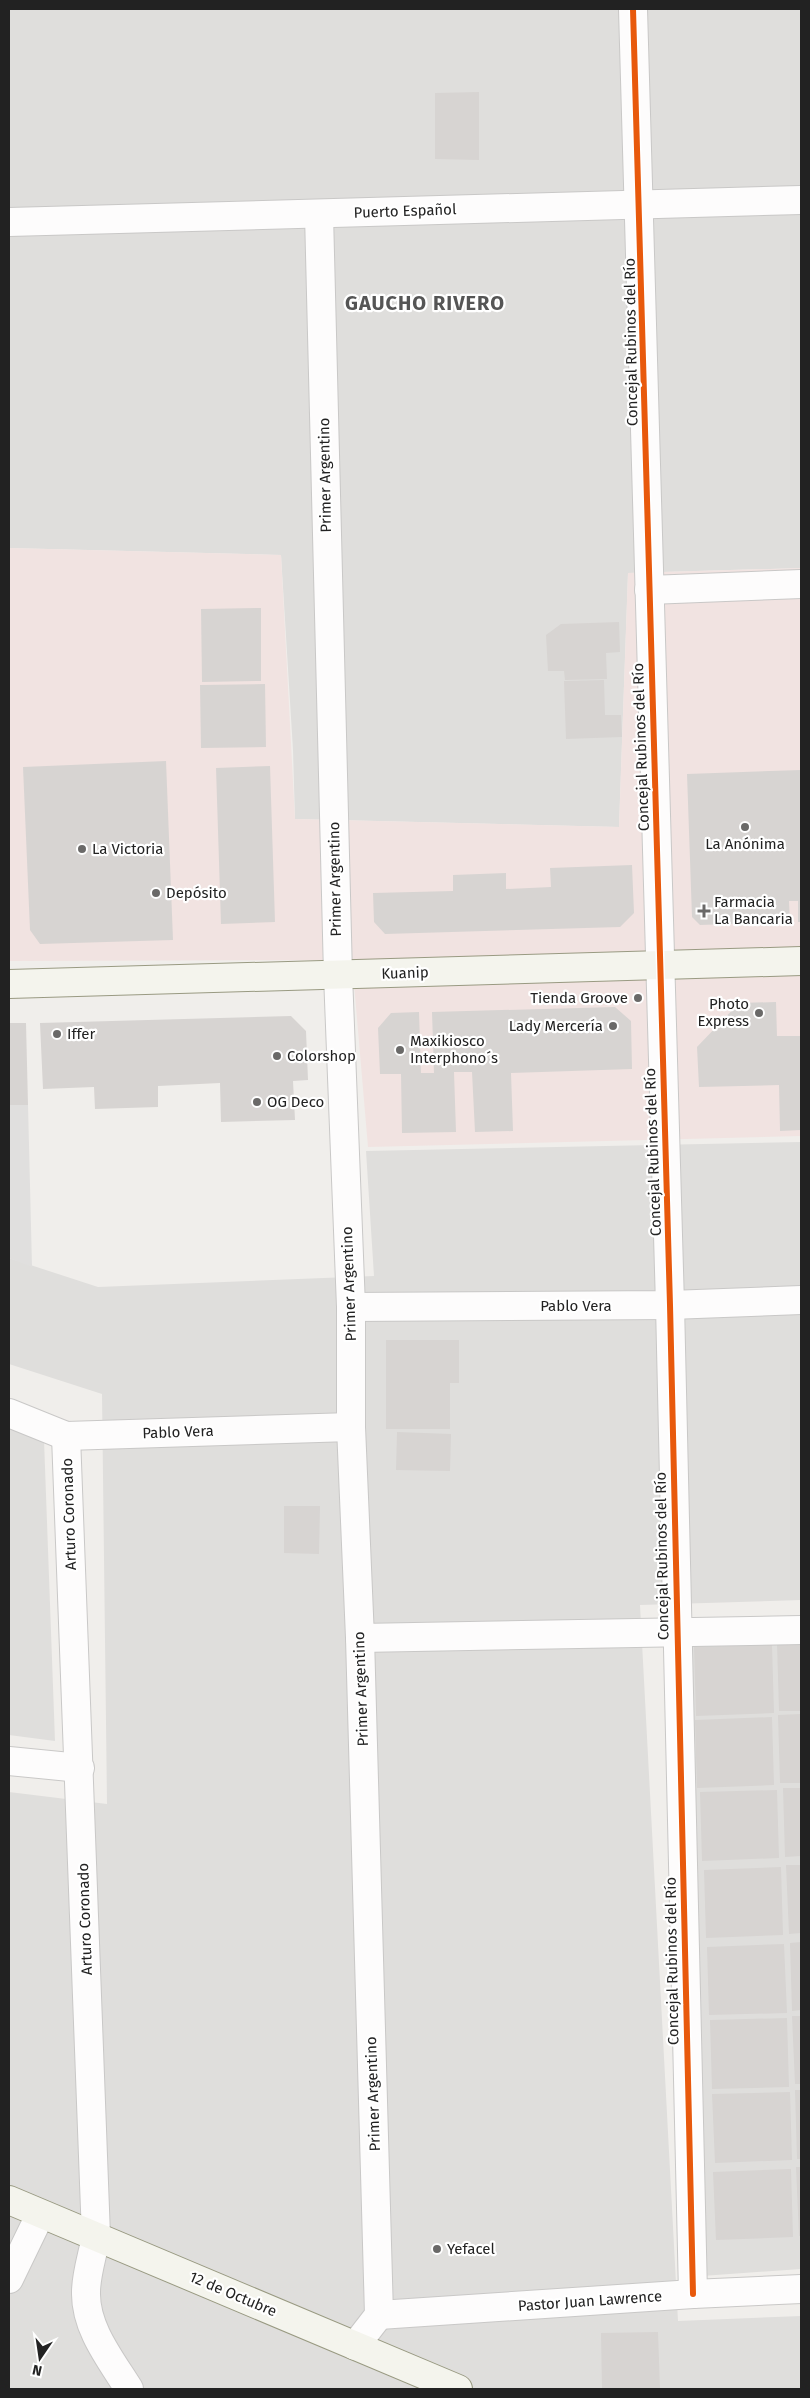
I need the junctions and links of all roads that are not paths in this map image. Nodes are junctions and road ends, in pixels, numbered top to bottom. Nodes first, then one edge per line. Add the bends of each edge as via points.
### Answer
1 (633, 9) edge
2 (801, 200) edge
3 (640, 204) junction
4 (319, 214) junction
5 (9, 222) edge
6 (801, 584) edge
7 (649, 590) junction
8 (801, 962) edge
9 (660, 966) junction
10 (338, 975) junction
11 (9, 984) edge
12 (801, 1300) edge
13 (670, 1305) junction
14 (350, 1307) junction
15 (9, 1413) edge
16 (351, 1427) junction
17 (66, 1436) junction
18 (801, 1630) edge
19 (676, 1633) junction
20 (360, 1638) junction
21 (9, 1761) edge
22 (80, 1768) junction
23 (9, 2200) edge
24 (40, 2215) junction
25 (96, 2236) junction
26 (9, 2279) edge
27 (801, 2289) edge
28 (693, 2294) junction
29 (379, 2315) junction
30 (356, 2346) junction
31 (129, 2389) edge
32 (458, 2389) edge

1 - 3 street, Concejal Rubinos del Río
2 - 3 street, Puerto Español
3 - 4 street, Puerto Español
3 - 7 street, Concejal Rubinos del Río
4 - 5 street, Puerto Español
4 - 10 street, Primer Argentino
6 - 7 street
7 - 9 street, Concejal Rubinos del Río
8 - 9 main road, Kuanip
9 - 10 main road, Kuanip
9 - 13 street, Concejal Rubinos del Río
10 - 11 main road, Kuanip
10 - 14 street, Primer Argentino
12 - 13 street, Pablo Vera
13 - 14 street, Pablo Vera
13 - 19 street, Concejal Rubinos del Río
14 - 16 street, Primer Argentino
15 - 17 street, Pablo Vera
16 - 17 street, Pablo Vera
16 - 20 street, Primer Argentino
17 - 22 street, Arturo Coronado
18 - 19 street
19 - 20 street
19 - 28 street, Concejal Rubinos del Río
20 - 29 street, Primer Argentino
21 - 22 street
22 - 25 street, Arturo Coronado
23 - 24 main road, 12 de Octubre
24 - 25 main road, 12 de Octubre
24 - 26 street
25 - 30 main road, 12 de Octubre
25 - 31 street, Arturo Coronado via 86,2292 88,2311 94,2331
27 - 28 street, Pastor Juan Lawrence
28 - 29 street, Pastor Juan Lawrence
29 - 30 street
30 - 32 main road, 12 de Octubre

